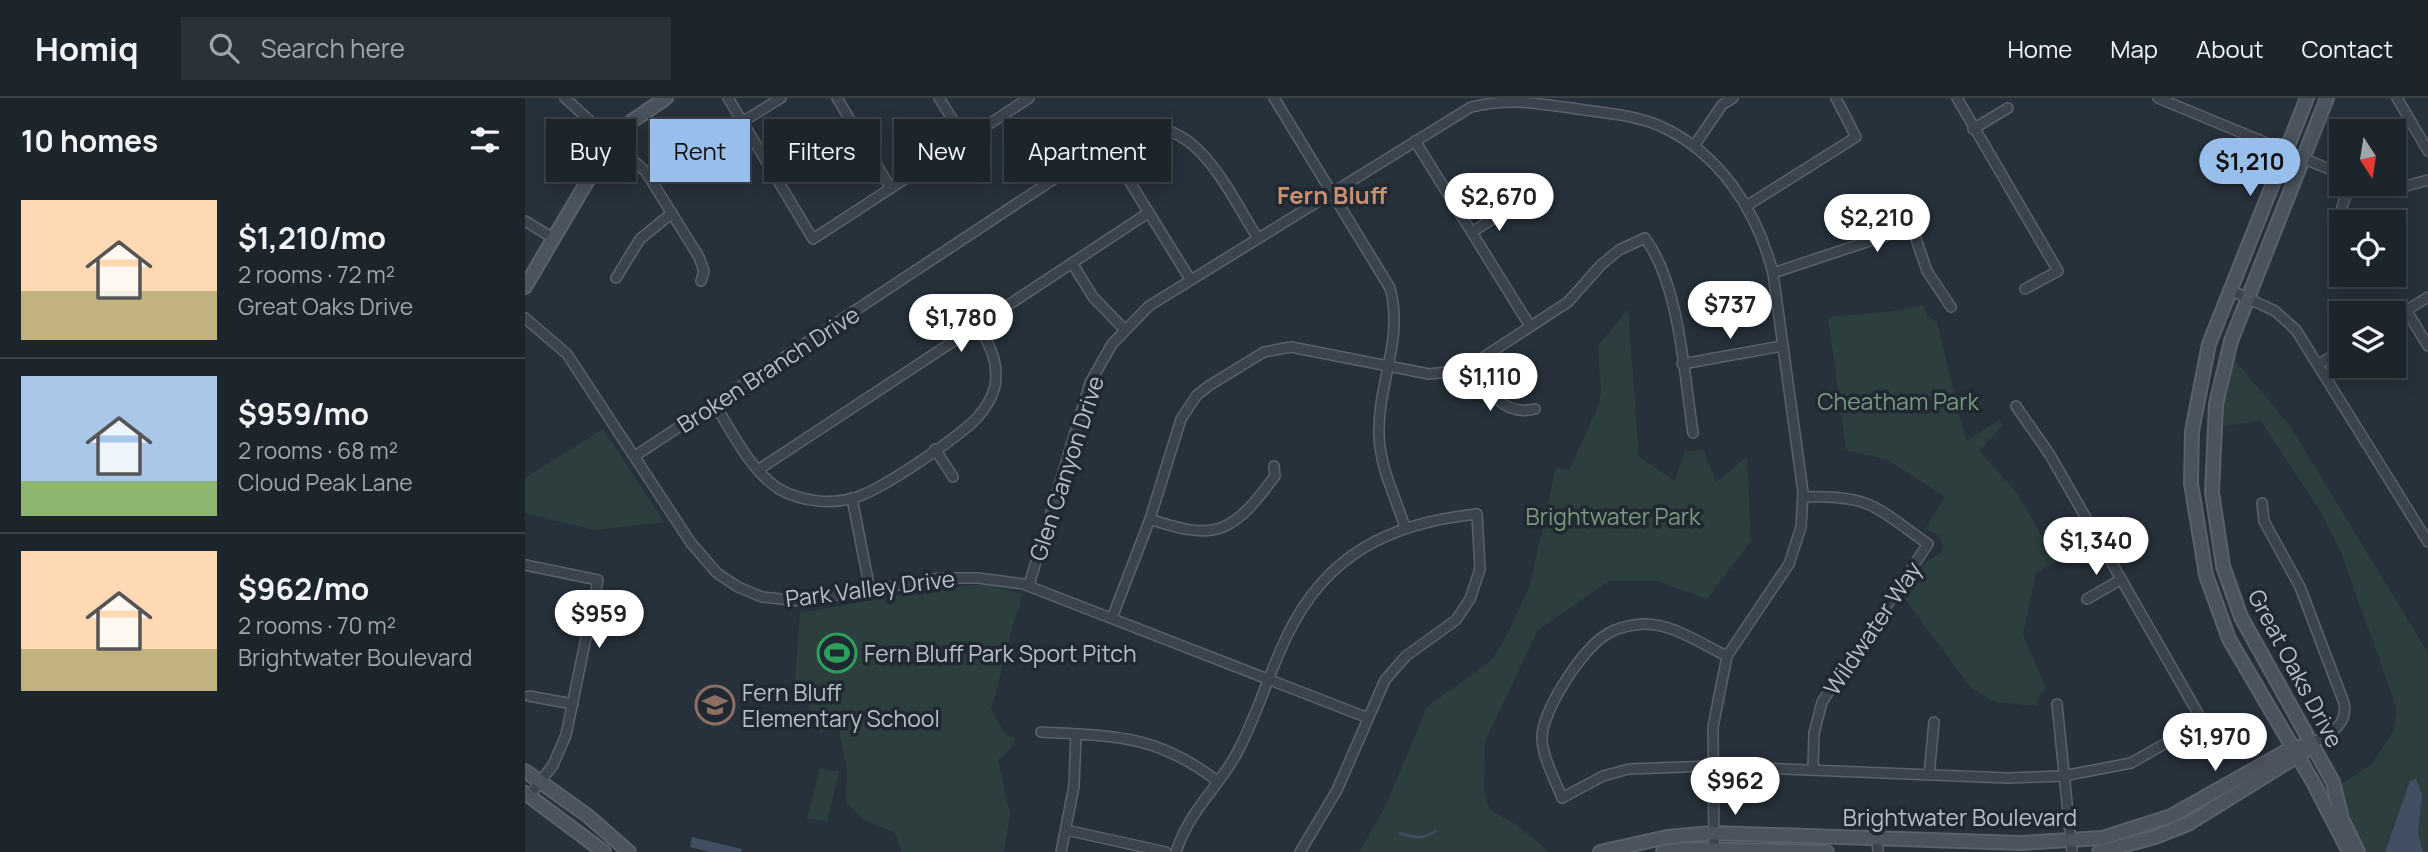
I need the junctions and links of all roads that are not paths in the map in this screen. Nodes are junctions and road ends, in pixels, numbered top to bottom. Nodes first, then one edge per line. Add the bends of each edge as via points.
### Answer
1 (565, 98) edge
2 (666, 98) edge
3 (728, 98) edge
4 (781, 98) edge
5 (837, 98) edge
6 (939, 98) edge
7 (1029, 98) edge
8 (1274, 98) edge
9 (1733, 98) edge
10 (1836, 98) edge
11 (1957, 98) edge
12 (2158, 98) edge
13 (2307, 98) edge
14 (2327, 98) edge
15 (2397, 98) edge
16 (2173, 101) edge
17 (1554, 102) edge
18 (2008, 108) dead end
19 (587, 119) edge
20 (635, 119) edge
21 (740, 119) edge
22 (747, 119) edge
23 (952, 119) edge
24 (990, 123) edge
25 (1973, 129) junction
26 (1171, 133) edge
27 (750, 135) edge
28 (1415, 141) junction
29 (1694, 146) junction
30 (2428, 151) edge
31 (2287, 152) junction
32 (2305, 159) junction
33 (636, 164) edge
34 (2329, 169) edge
35 (2428, 180) edge
36 (586, 182) edge
37 (898, 182) edge
38 (1051, 182) edge
39 (1129, 182) edge
40 (2406, 186) edge
41 (890, 187) junction
42 (1332, 192) junction
43 (1748, 205) junction
44 (1510, 208) dead end
45 (673, 213) junction
46 (1147, 213) junction
47 (525, 221) edge
48 (1472, 232) junction
49 (1257, 237) junction
50 (553, 238) junction
51 (1072, 263) junction
52 (1773, 273) junction
53 (617, 278) dead end
54 (1190, 279) junction
55 (701, 281) dead end
56 (525, 287) edge
57 (2025, 289) dead end
58 (2230, 290) junction
59 (2428, 297) edge
60 (2247, 298) junction
61 (1951, 307) dead end
62 (2406, 310) joint
63 (525, 318) edge
64 (978, 326) junction
65 (1530, 326) junction
66 (1124, 329) junction
67 (1782, 346) junction
68 (2428, 346) edge
69 (2329, 358) edge
70 (1473, 364) junction
71 (1682, 364) junction
72 (2318, 365) junction
73 (1389, 366) junction
74 (715, 405) junction
75 (2016, 406) dead end
76 (1535, 409) dead end
77 (1693, 433) dead end
78 (935, 449) junction
79 (635, 456) junction
80 (2191, 464) junction
81 (2211, 464) junction
82 (1274, 466) dead end
83 (758, 470) junction
84 (953, 477) dead end
85 (2212, 488) junction
86 (2192, 490) junction
87 (1803, 497) junction
88 (852, 498) junction
89 (2262, 503) dead end
90 (1150, 519) junction
91 (1405, 527) junction
92 (2428, 542) edge
93 (525, 565) edge
94 (2120, 580) junction
95 (1029, 586) junction
96 (870, 590) junction
97 (2087, 599) dead end
98 (1112, 618) junction
99 (1727, 656) junction
100 (1269, 680) junction
101 (529, 696) dead end
102 (573, 704) junction
103 (2057, 704) dead end
104 (1368, 718) junction
105 (1934, 722) dead end
106 (1041, 732) dead end
107 (1076, 734) junction
108 (2311, 744) junction
109 (2295, 752) junction
110 (1711, 766) junction
111 (1812, 769) junction
112 (525, 771) edge
113 (1929, 775) junction
114 (2063, 776) junction
115 (1216, 780) junction
116 (540, 782) junction
117 (2313, 782) junction
118 (2242, 791) junction
119 (527, 795) edge
120 (1066, 830) junction
121 (1713, 833) junction
122 (1877, 845) edge
123 (2071, 847) edge
124 (1714, 849) junction
125 (604, 852) edge
126 (629, 852) edge
127 (1061, 852) edge
128 (1166, 852) edge
129 (1175, 852) edge
130 (1300, 852) edge
131 (1600, 852) edge
132 (1663, 852) edge
133 (1828, 852) edge
134 (2099, 852) edge
135 (2349, 852) edge
136 (2358, 852) edge

1 - 19 street
2 - 20 street
3 - 21 street
4 - 22 street
5 - 41 street
6 - 23 street
7 - 24 street
8 - 42 street
9 - 29 street via 1722,105
10 - 43 street via 1856,137
11 - 25 street
12 - 16 street
13 - 31 street, Great Oaks Drive
14 - 32 street, Great Oaks Drive
15 - 30 street
16 - 31 street
17 - 28 street, Glen Canyon Drive via 1484,103 1460,112
17 - 29 street, Glen Canyon Drive via 1659,126
18 - 25 street
25 - 57 street via 2057,271
26 - 49 street, Broken Branch Drive via 1192,142
27 - 41 street via 813,239
28 - 42 street, Glen Canyon Drive
28 - 48 street
29 - 43 street, Glen Canyon Drive
31 - 32 street
31 - 58 street, Great Oaks Drive
32 - 34 street
32 - 60 street, Great Oaks Drive
33 - 45 street
35 - 40 street
36 - 50 street
37 - 41 street
38 - 74 street, Broken Branch Drive
39 - 46 street
42 - 49 street, Glen Canyon Drive
42 - 73 street via 1390,288 1396,324
43 - 52 street, Glen Canyon Drive via 1764,238
44 - 48 street
45 - 53 street via 641,239
45 - 55 street via 703,264
46 - 51 street
46 - 54 street
47 - 50 street
48 - 65 street
49 - 54 street, Glen Canyon Drive
50 - 56 street
51 - 64 street
51 - 66 street via 1093,297
52 - 61 street via 1912,227 1927,271
52 - 67 street, Glen Canyon Drive
54 - 66 street, Glen Canyon Drive
58 - 60 street
58 - 80 street, Great Oaks Drive via 2204,362
59 - 62 street
60 - 72 street via 2288,321
60 - 81 street, Great Oaks Drive via 2222,372
62 - 68 street
63 - 79 street, Park Valley Drive via 566,354
64 - 78 street via 993,353 994,388 978,417
64 - 83 street
65 - 70 street
65 - 71 street via 1568,302 1619,250 1645,238 1659,257 1668,282
66 - 95 street, Glen Canyon Drive via 1090,383
67 - 71 street
67 - 87 street, Glen Canyon Drive
69 - 72 street
70 - 73 street via 1434,374
70 - 76 street via 1503,405 1518,412
71 - 77 street
72 - 92 street
73 - 90 street via 1302,348 1280,348 1259,354 1210,384 1181,419
73 - 91 street via 1379,440
74 - 79 street, Broken Branch Drive
74 - 83 street
75 - 94 street via 2050,456
78 - 84 street
78 - 88 street
79 - 96 street, Park Valley Drive via 703,559 727,581 762,597 787,601
80 - 81 street
80 - 86 street, Great Oaks Drive
81 - 85 street, Great Oaks Drive
82 - 90 street via 1275,476 1252,507 1230,524 1199,532
83 - 88 street via 779,489 796,496 826,501
85 - 86 street
85 - 108 street, Great Oaks Drive via 2217,539 2236,604
86 - 109 street, Great Oaks Drive via 2198,542 2216,607 2242,666
87 - 99 street, Glen Canyon Drive via 1801,527 1789,564
87 - 111 street, Wildwater Way via 1845,496 1871,503 1928,544 1822,702
88 - 96 street
89 - 108 street via 2264,521 2300,587 2344,703 2338,728
90 - 98 street
91 - 100 street via 1368,544 1323,581 1288,634
91 - 104 street via 1477,514 1480,569 1470,599 1455,620 1392,669
93 - 102 street via 598,580
94 - 97 street
94 - 114 street via 2203,722 2131,763
95 - 96 street, Park Valley Drive via 959,577
95 - 98 street, Park Valley Drive
98 - 100 street, Park Valley Drive
99 - 110 street, Glen Canyon Drive via 1716,703
99 - 110 street via 1666,627 1627,626 1606,634 1588,651 1546,717 1542,736 1562,798 1602,776 1629,769
100 - 104 street, Park Valley Drive
100 - 115 street via 1241,745
101 - 102 street
102 - 116 street via 562,747
103 - 114 street
104 - 130 street via 1337,790
105 - 113 street
106 - 107 street
107 - 115 street via 1140,740 1180,756
107 - 120 street via 1076,768
108 - 109 street, Brightwater Boulevard
108 - 136 street, Great Oaks Drive via 2333,782 2342,818
109 - 117 street, Great Oaks Drive
109 - 118 street, Brightwater Boulevard
109 - 123 street, Brightwater Boulevard via 2171,816
110 - 111 street
110 - 121 street, Glen Canyon Drive
111 - 113 street
112 - 116 street
113 - 114 street
114 - 123 street
115 - 129 street
116 - 119 street
116 - 126 street
117 - 118 street via 2300,773 2284,773
117 - 135 street, Great Oaks Drive
118 - 134 street, Brightwater Boulevard via 2188,824
119 - 125 street
120 - 127 street
120 - 128 street
121 - 122 street, Brightwater Boulevard
121 - 124 street, Glen Canyon Drive
121 - 131 street, Brightwater Boulevard via 1667,837
122 - 123 street, Brightwater Boulevard
124 - 132 street, Brightwater Boulevard
124 - 133 street, Brightwater Boulevard

